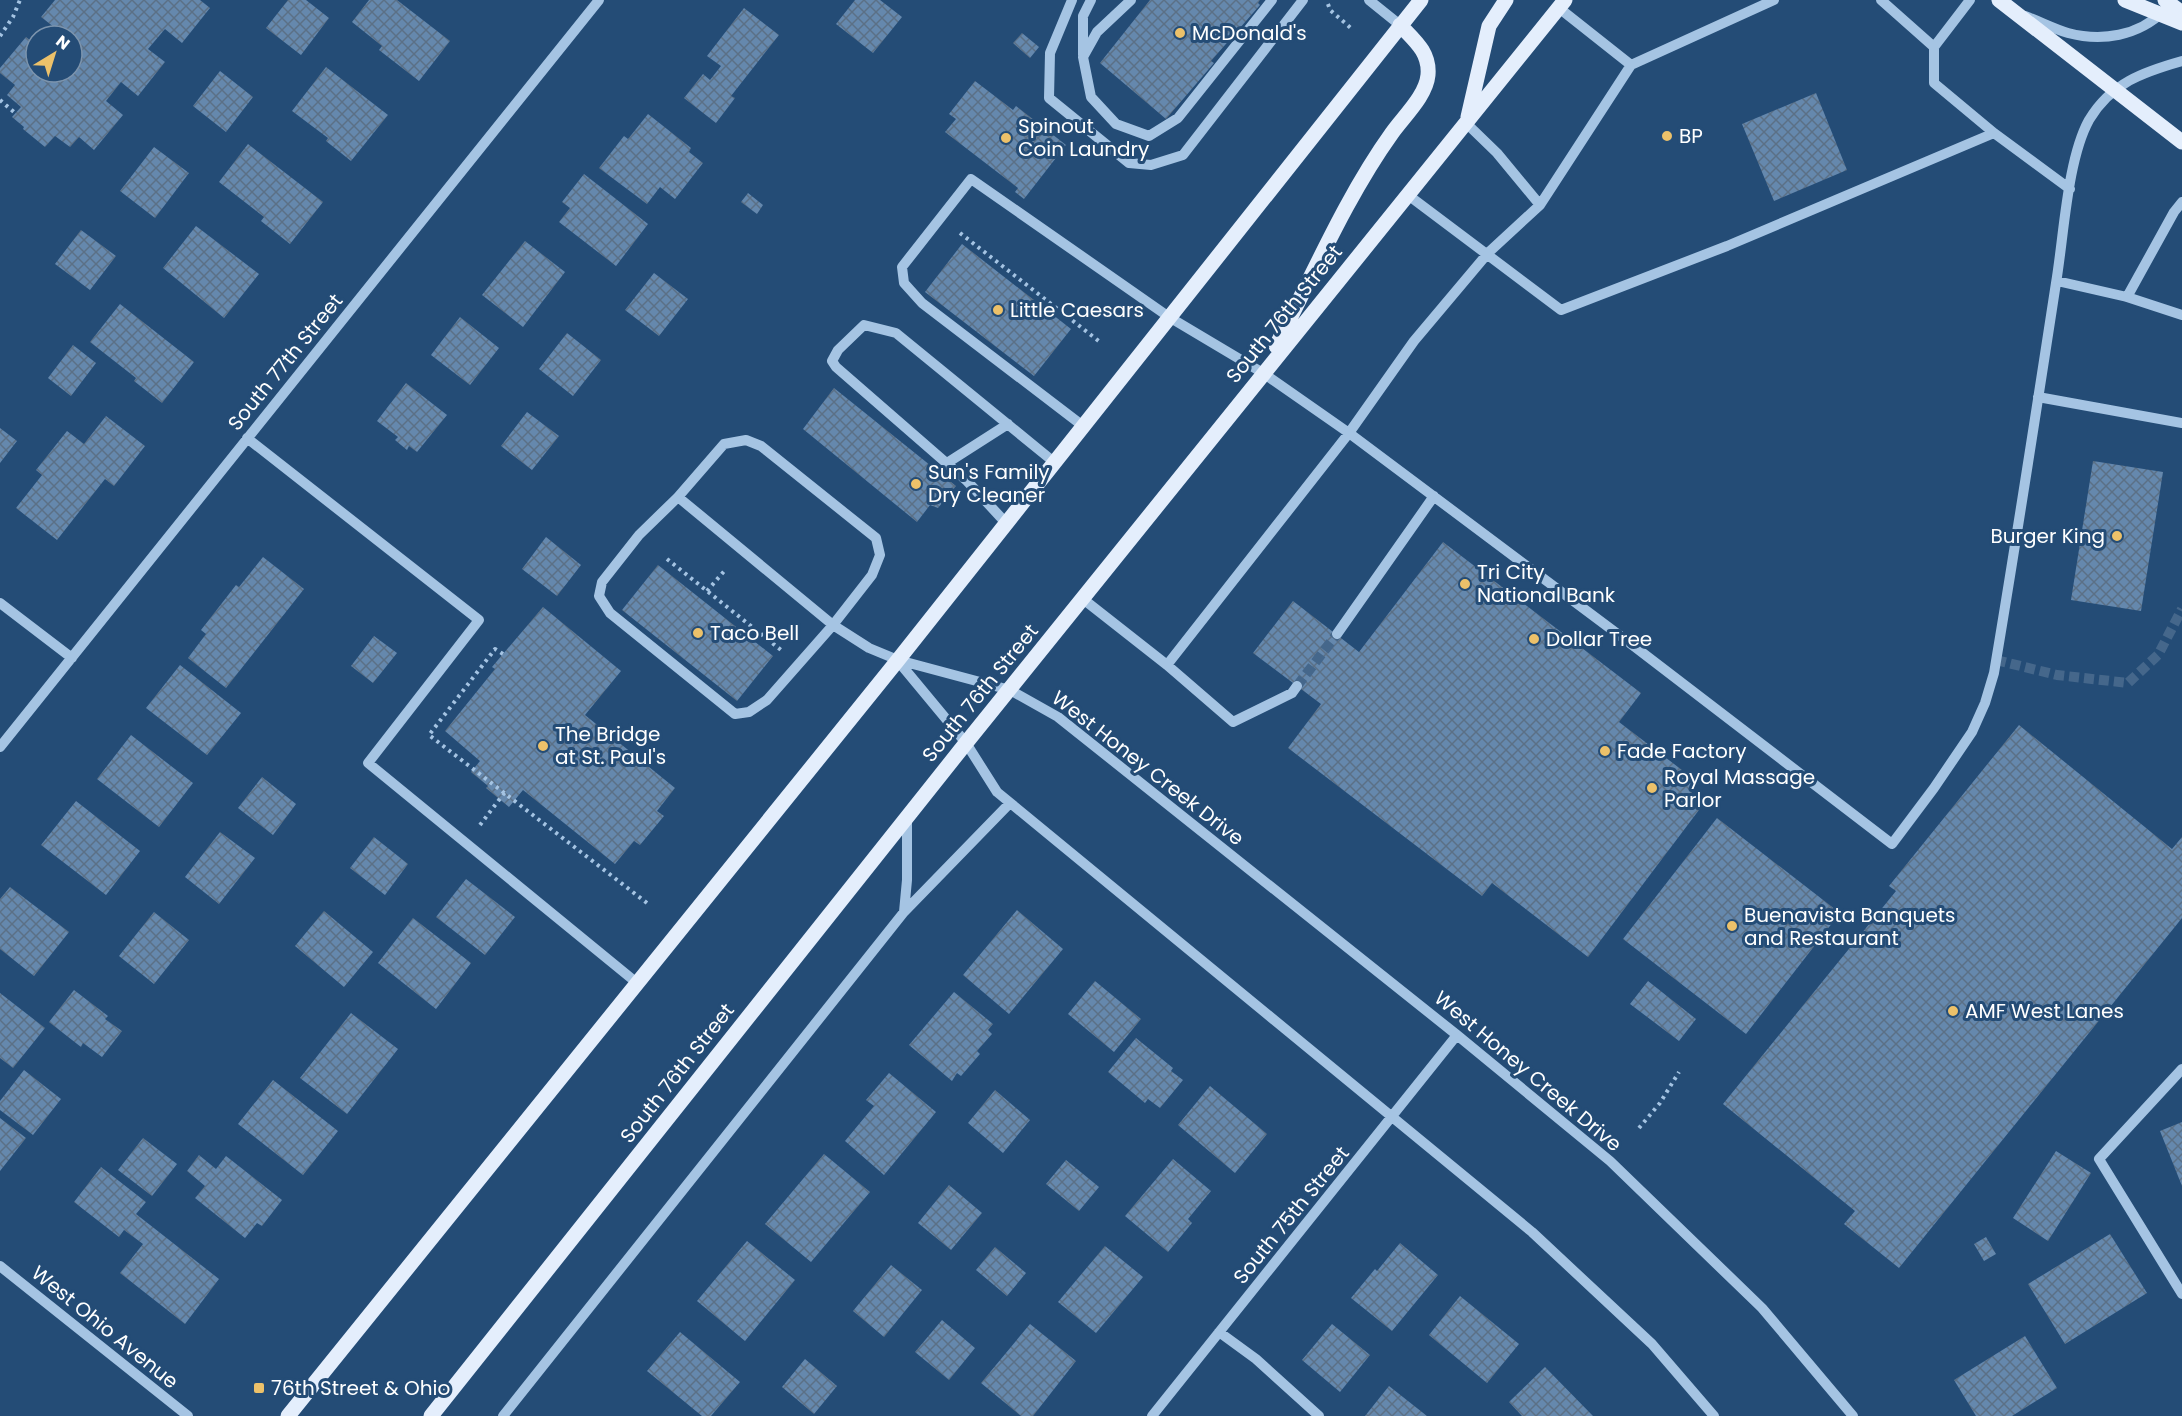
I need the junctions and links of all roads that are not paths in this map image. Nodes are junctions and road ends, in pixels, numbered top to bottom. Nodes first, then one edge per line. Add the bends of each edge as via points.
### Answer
1 (599, 0) edge
2 (1072, 0) edge
3 (1091, 0) edge
4 (1131, 0) edge
5 (1272, 0) edge
6 (1303, 0) edge
7 (1369, 0) edge
8 (1421, 0) edge
9 (1506, 0) edge
10 (1774, 0) edge
11 (1881, 0) edge
12 (1970, 0) edge
13 (1999, 0) edge
14 (2125, 0) edge
15 (1562, 4) edge
16 (2170, 6) edge
17 (2013, 10) junction
18 (2182, 23) edge
19 (1400, 25) junction
20 (1934, 47) junction
21 (1083, 57) junction
22 (2182, 61) edge
23 (1631, 65) junction
24 (2114, 89) junction
25 (1466, 123) junction
26 (1994, 133) junction
27 (2182, 142) edge
28 (2070, 189) junction
29 (1408, 195) junction
30 (2182, 202) edge
31 (1540, 205) junction
32 (1488, 253) junction
33 (2057, 281) junction
34 (2127, 297) junction
35 (2182, 315) edge
36 (1169, 317) junction
37 (1263, 373) junction
38 (2038, 397) junction
39 (2182, 423) edge
40 (1008, 424) junction
41 (1083, 426) junction
42 (1349, 434) junction
43 (248, 438) junction
44 (1054, 462) junction
45 (947, 464) junction
46 (1434, 496) junction
47 (678, 497) junction
48 (1006, 524) junction
49 (1083, 599) junction
50 (0, 603) edge
51 (833, 625) junction
52 (1336, 634) tunnel mouth
53 (72, 658) junction
54 (898, 660) junction
55 (1167, 665) junction
56 (1297, 686) tunnel mouth
57 (1010, 690) junction
58 (966, 743) junction
59 (0, 747) edge
60 (1010, 803) junction
61 (907, 818) junction
62 (904, 912) junction
63 (637, 983) junction
64 (1457, 1035) junction
65 (2182, 1069) edge
66 (1393, 1116) junction
67 (0, 1266) edge
68 (2182, 1294) edge
69 (1219, 1332) junction
70 (188, 1416) edge
71 (288, 1416) edge
72 (431, 1416) edge
73 (503, 1416) edge
74 (1152, 1416) edge
75 (1319, 1416) edge
76 (1714, 1416) edge
77 (1853, 1416) edge

1 - 43 street, South 77th Street
2 - 6 street via 1050,53 1049,98 1129,163 1151,165 1183,155
3 - 21 street via 1083,16
4 - 21 street via 1097,32
5 - 21 street via 1178,118 1149,136 1116,124 1091,97
7 - 19 street
8 - 19 main road
9 - 25 main road via 1489,26
10 - 23 street
11 - 20 street
12 - 20 street
13 - 17 main road
14 - 16 main road
15 - 23 street
15 - 25 main road, South 76th Street
16 - 17 street via 2131,32 2111,37 2068,33
16 - 18 main road
17 - 24 main road
19 - 36 main road
19 - 37 main road via 1424,50 1428,77 1421,95 1382,147 1358,189
20 - 26 street via 1934,83
22 - 24 street via 2131,78
23 - 31 street
24 - 27 main road
24 - 28 street via 2084,131
25 - 29 main road, South 76th Street
25 - 31 street
26 - 28 street
26 - 32 street via 1727,246 1561,310
28 - 33 street
29 - 32 street
29 - 37 main road, South 76th Street
30 - 34 street
31 - 32 street
32 - 42 street via 1414,341
33 - 34 street
33 - 38 street
34 - 35 street
36 - 37 street
36 - 41 main road
36 - 41 street via 971,179 902,267 904,283 922,303
37 - 42 street
37 - 49 main road, South 76th Street
38 - 39 street
38 - 46 street via 1994,673 1985,703 1972,732 1892,844
40 - 44 street
40 - 45 street
40 - 45 street via 896,333 864,325 832,361
41 - 44 main road
42 - 46 street
42 - 55 street
43 - 53 street, South 77th Street
43 - 63 street via 479,620 368,763
44 - 48 main road
45 - 48 street
46 - 52 street
47 - 51 street, West Honey Creek Drive
47 - 51 street via 724,444 746,440 761,446 876,538 880,555 872,575
47 - 51 street via 639,535 602,582 599,596 610,613 735,714 749,712 767,700
48 - 54 main road
49 - 55 street
49 - 57 main road, South 76th Street
50 - 53 street
51 - 54 street, West Honey Creek Drive via 869,648
53 - 59 street, South 77th Street
54 - 57 street, West Honey Creek Drive
54 - 58 street
54 - 63 main road
55 - 56 street via 1233,722 1292,693
57 - 58 main road, South 76th Street
57 - 64 street, West Honey Creek Drive via 1058,717
58 - 60 street via 997,792
58 - 61 main road, South 76th Street
60 - 62 street
60 - 66 street
61 - 62 street
61 - 72 main road, South 76th Street
62 - 73 street
63 - 71 main road
64 - 66 street, South 75th Street
64 - 77 street, West Honey Creek Drive via 1610,1161 1762,1308
65 - 68 street via 2099,1159
66 - 69 street, South 75th Street
66 - 76 street via 1532,1232 1652,1344
67 - 70 street, West Ohio Avenue
69 - 74 street, South 75th Street
69 - 75 street via 1256,1359

